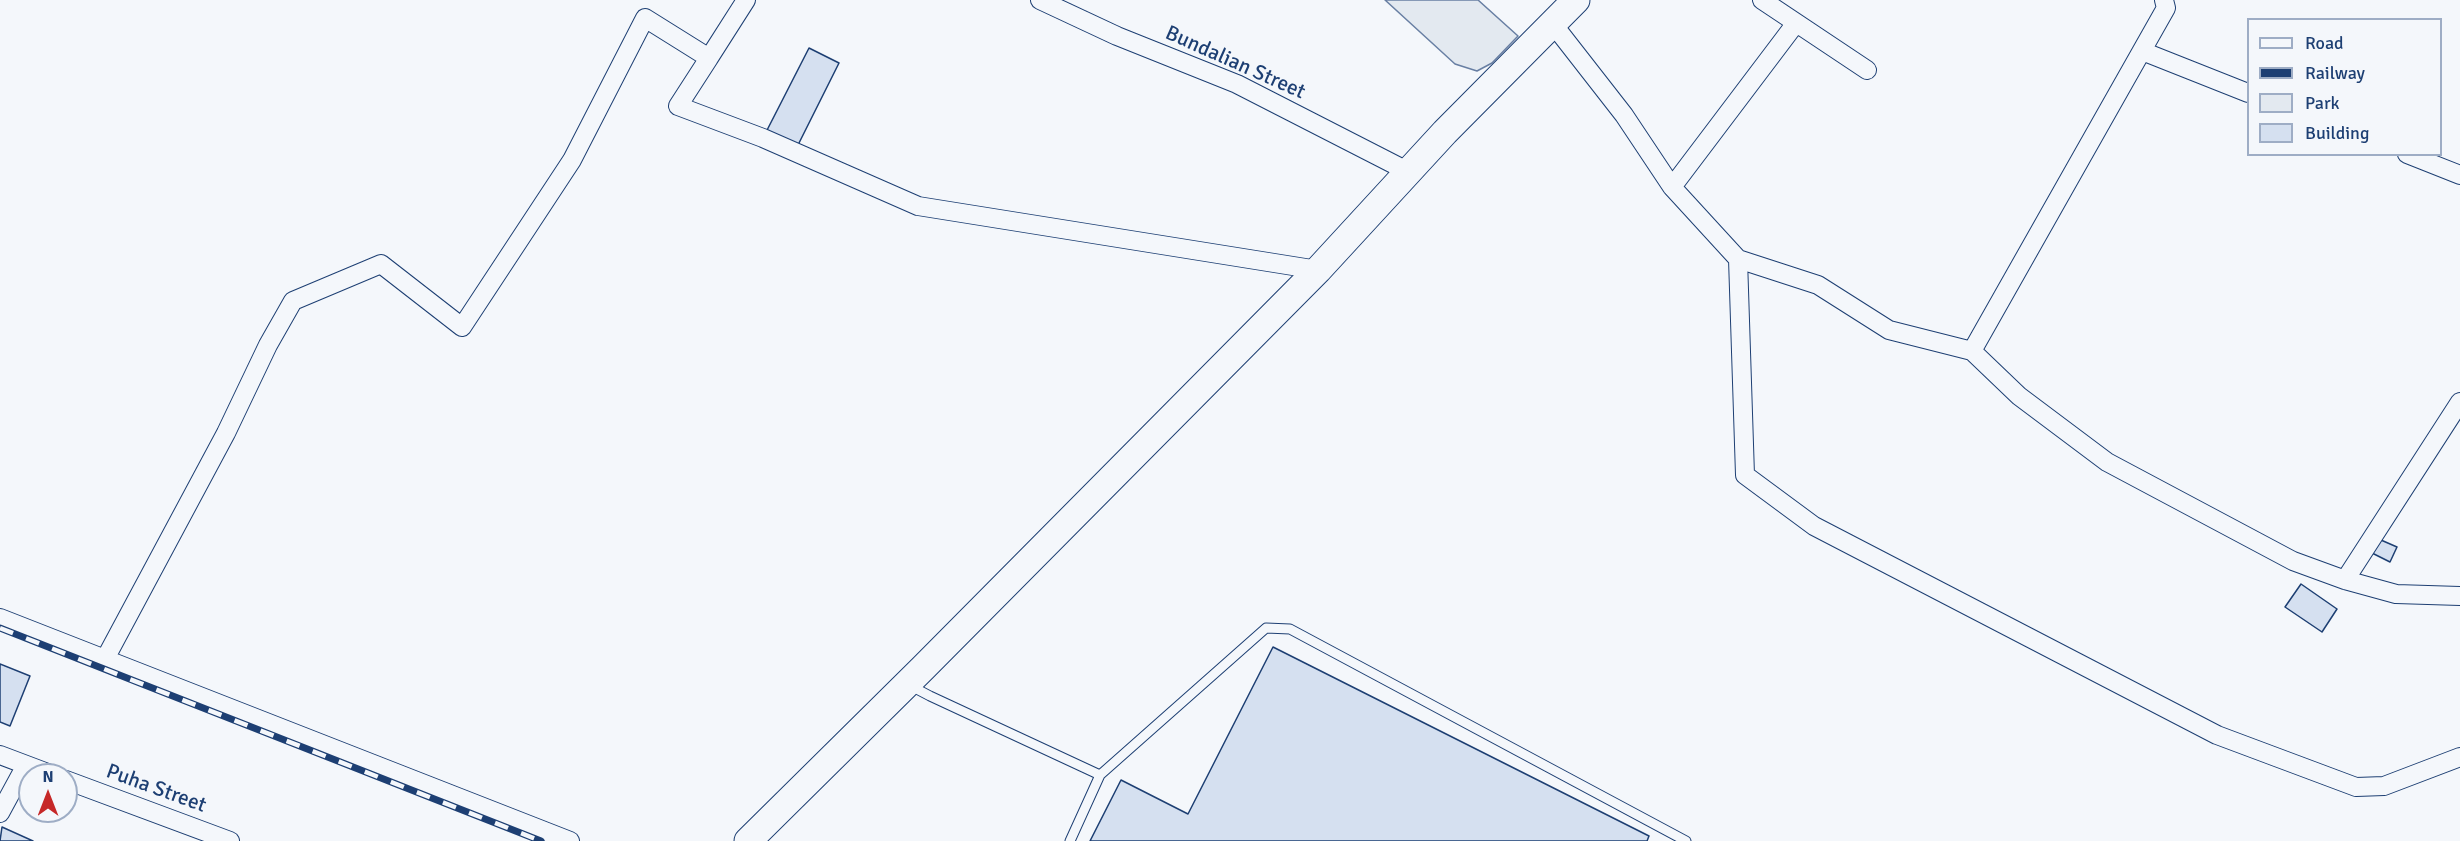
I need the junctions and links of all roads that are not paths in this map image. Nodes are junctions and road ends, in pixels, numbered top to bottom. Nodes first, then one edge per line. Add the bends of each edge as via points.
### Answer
1 (746, 0) edge
2 (1040, 0) edge
3 (1576, 0) edge
4 (1762, 0) edge
5 (2164, 0) edge
6 (1796, 23) junction
7 (1553, 24) junction
8 (2142, 51) junction
9 (709, 58) junction
10 (1867, 70) dead end
11 (2247, 93) edge
12 (2412, 156) edge
13 (1409, 172) junction
14 (2460, 175) edge
15 (1672, 187) junction
16 (1738, 259) junction
17 (1318, 270) junction
18 (1972, 351) junction
19 (2460, 402) edge
20 (2345, 580) junction
21 (2460, 596) edge
22 (0, 618) edge
23 (105, 658) junction
24 (907, 683) junction
25 (0, 755) edge
26 (2460, 757) edge
27 (21, 763) edge
28 (1100, 775) junction
29 (18, 780) edge
30 (78, 785) edge
31 (0, 813) edge
32 (222, 840) edge
33 (570, 841) edge
34 (748, 841) edge
35 (1070, 841) edge
36 (1686, 841) edge

1 - 9 street
2 - 13 street, Bundalian Street via 1237,84
3 - 7 street
4 - 6 street
5 - 8 street via 2166,8
6 - 10 street
6 - 15 street
7 - 13 street
7 - 15 street via 1624,115
8 - 11 street
8 - 18 street
9 - 17 street via 678,106 763,138 918,206
9 - 23 street via 645,18 572,160 462,327 381,264 293,301
12 - 14 street
13 - 17 street
15 - 16 street
16 - 18 street via 1818,285 1889,330
16 - 26 street via 1745,475 1814,526 2217,735 2356,787 2384,786
17 - 24 street
18 - 20 street via 2019,396 2108,462 2293,561
19 - 20 street
20 - 21 street via 2396,594
22 - 23 street
23 - 33 street
24 - 28 lane
24 - 34 street
25 - 27 street
28 - 35 lane
28 - 36 lane via 1266,628 1290,629
29 - 31 street
30 - 32 street, Puha Street

